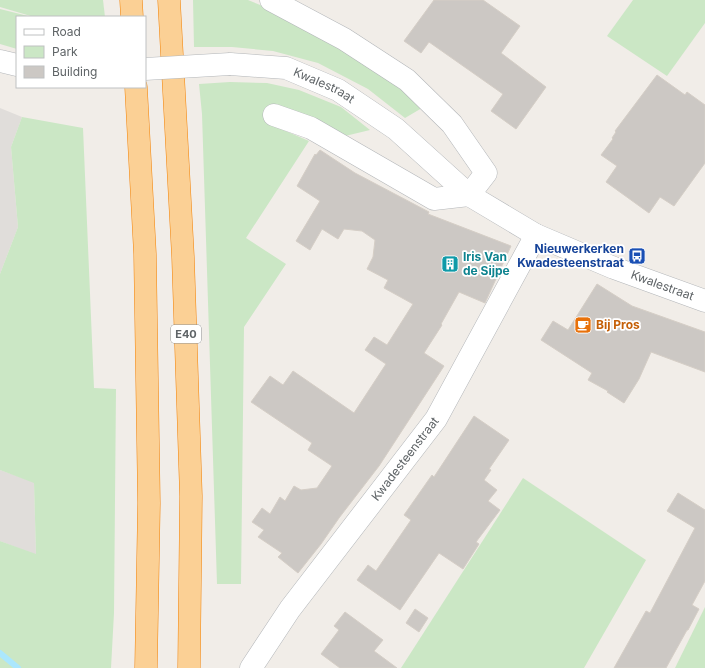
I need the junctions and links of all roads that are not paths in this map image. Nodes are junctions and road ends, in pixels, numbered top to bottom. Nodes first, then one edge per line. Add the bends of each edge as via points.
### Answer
1 (131, 0) edge
2 (169, 0) edge
3 (271, 0) edge
4 (132, 16) edge
5 (0, 61) edge
6 (16, 65) edge
7 (146, 69) edge
8 (136, 88) edge
9 (274, 115) dead end
10 (469, 195) junction
11 (536, 235) junction
12 (705, 302) edge
13 (146, 668) edge
14 (189, 668) edge
15 (251, 668) edge

1 - 4 highway
2 - 14 highway, E40 via 183,257 191,496
3 - 10 street via 344,39 407,80 426,97 452,124 486,173
5 - 6 street
7 - 10 street, Kwalestraat, bridge via 230,64 286,68 338,90 396,129
8 - 13 highway via 145,254 149,503
9 - 10 street via 311,128 434,198
10 - 11 street, Kwalestraat
11 - 12 street, Kwalestraat
11 - 15 street, Kwadesteenstraat via 436,419 290,609

